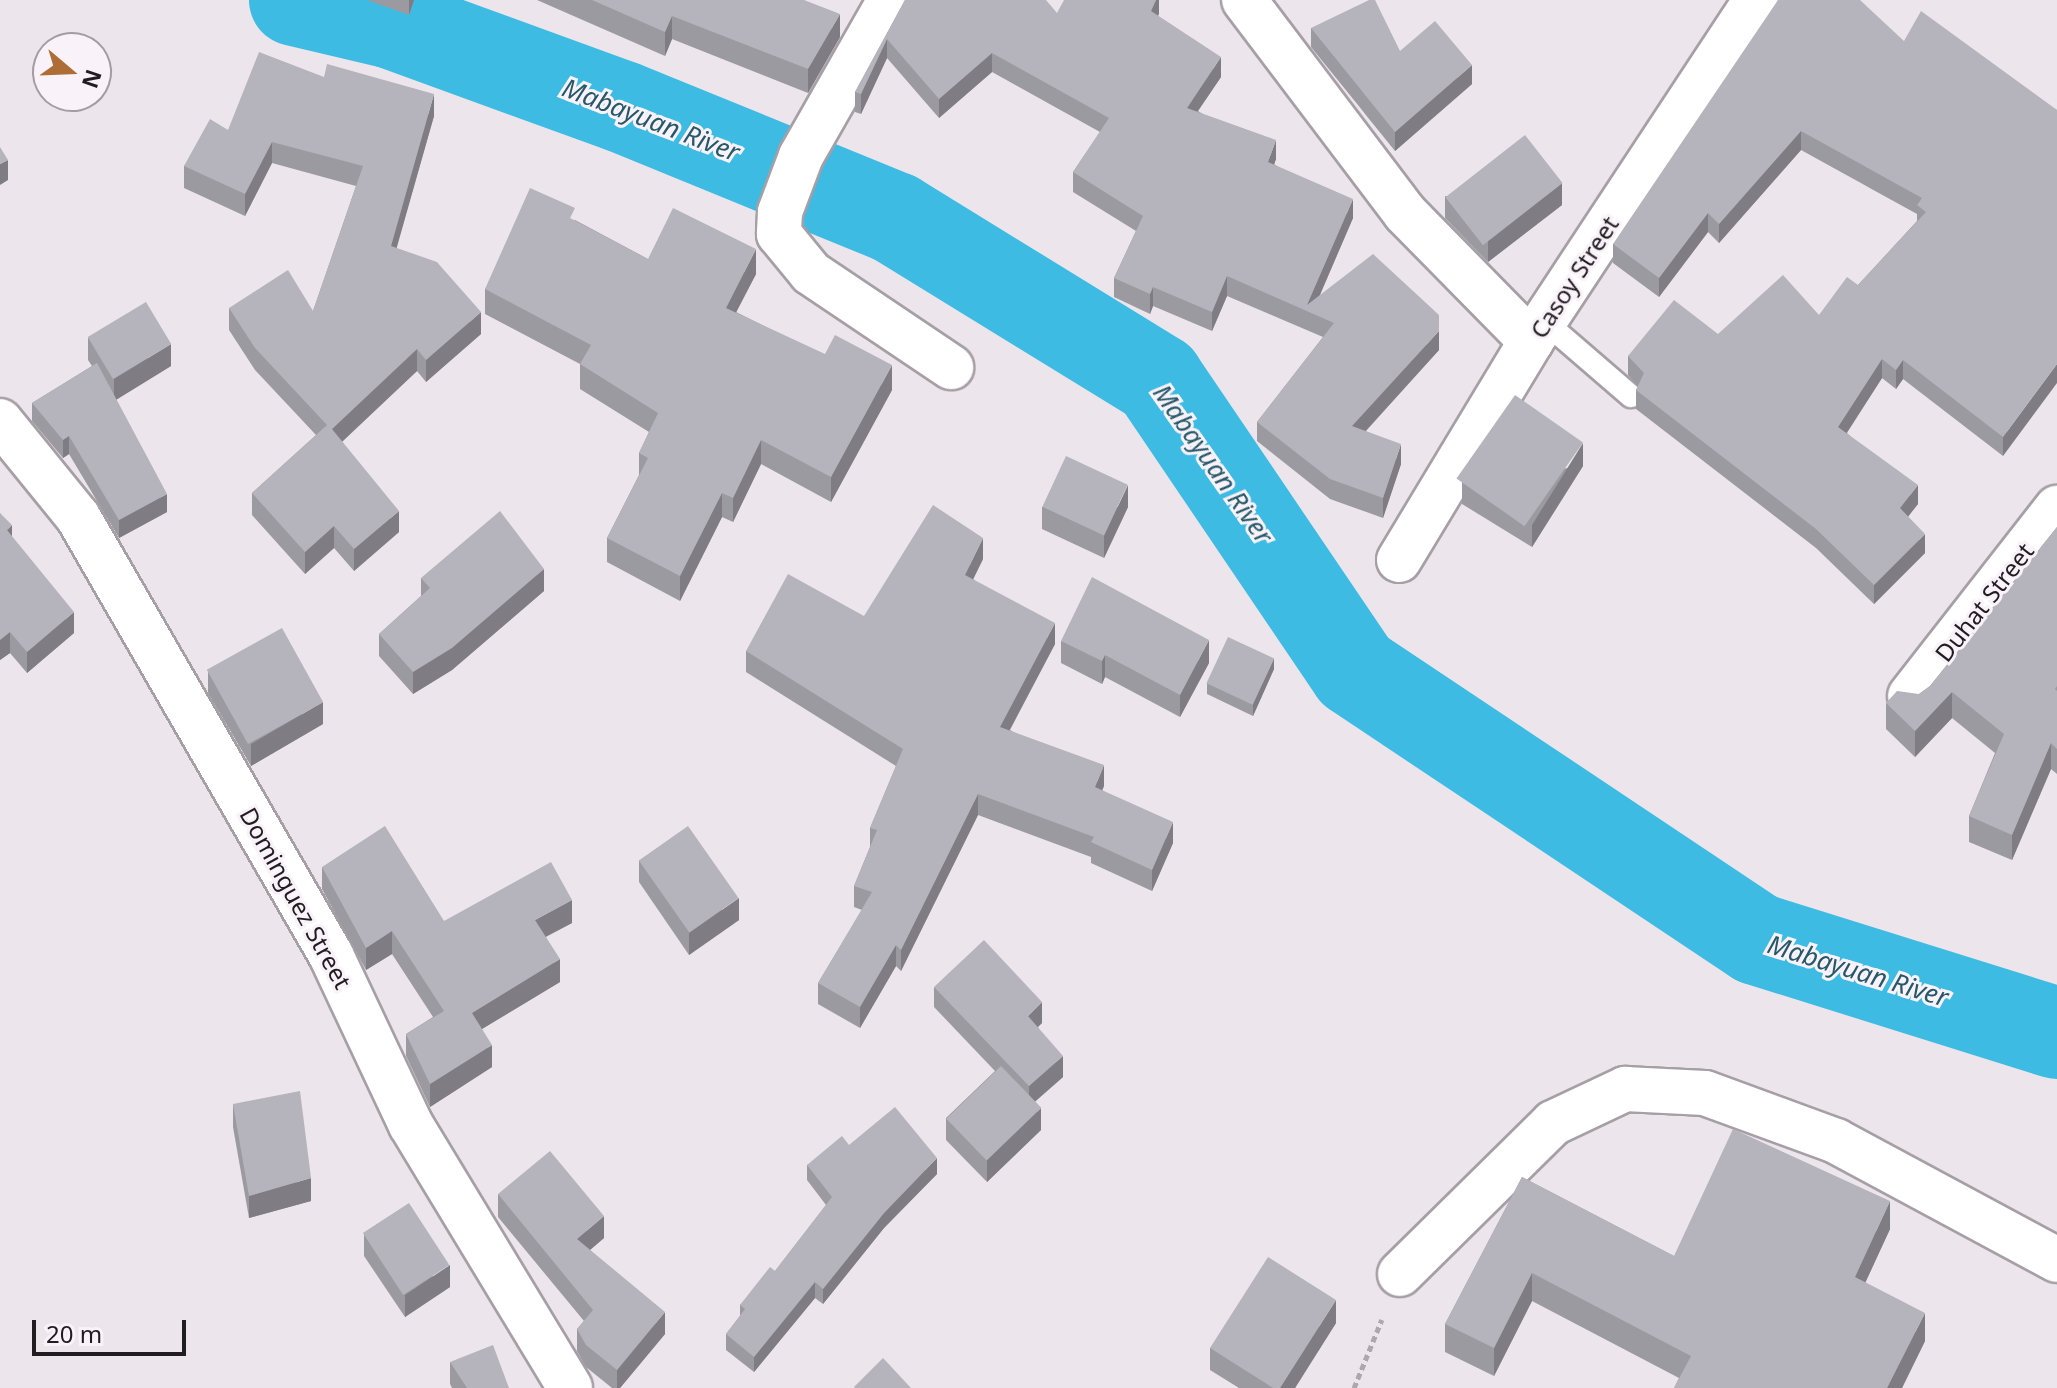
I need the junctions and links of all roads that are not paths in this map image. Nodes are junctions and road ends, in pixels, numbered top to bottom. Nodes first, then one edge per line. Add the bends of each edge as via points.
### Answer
1 (890, 0) edge
2 (1244, 0) edge
3 (1756, 0) edge
4 (1538, 331) junction
5 (951, 367) dead end
6 (1631, 396) dead end
7 (0, 421) edge
8 (2057, 508) edge
9 (1399, 560) dead end
10 (1910, 696) edge
11 (2057, 1260) edge
12 (1400, 1274) road end
13 (570, 1388) edge

1 - 5 street via 801,156 780,212 779,234 811,273
2 - 4 street via 1405,213
3 - 4 street, Casoy Street
4 - 6 lane
4 - 9 street, Casoy Street
7 - 13 street, Dominguez Street via 78,517 331,955 411,1125
8 - 10 street, Duhat Street
11 - 12 street via 1836,1141 1705,1093 1625,1089 1553,1123

